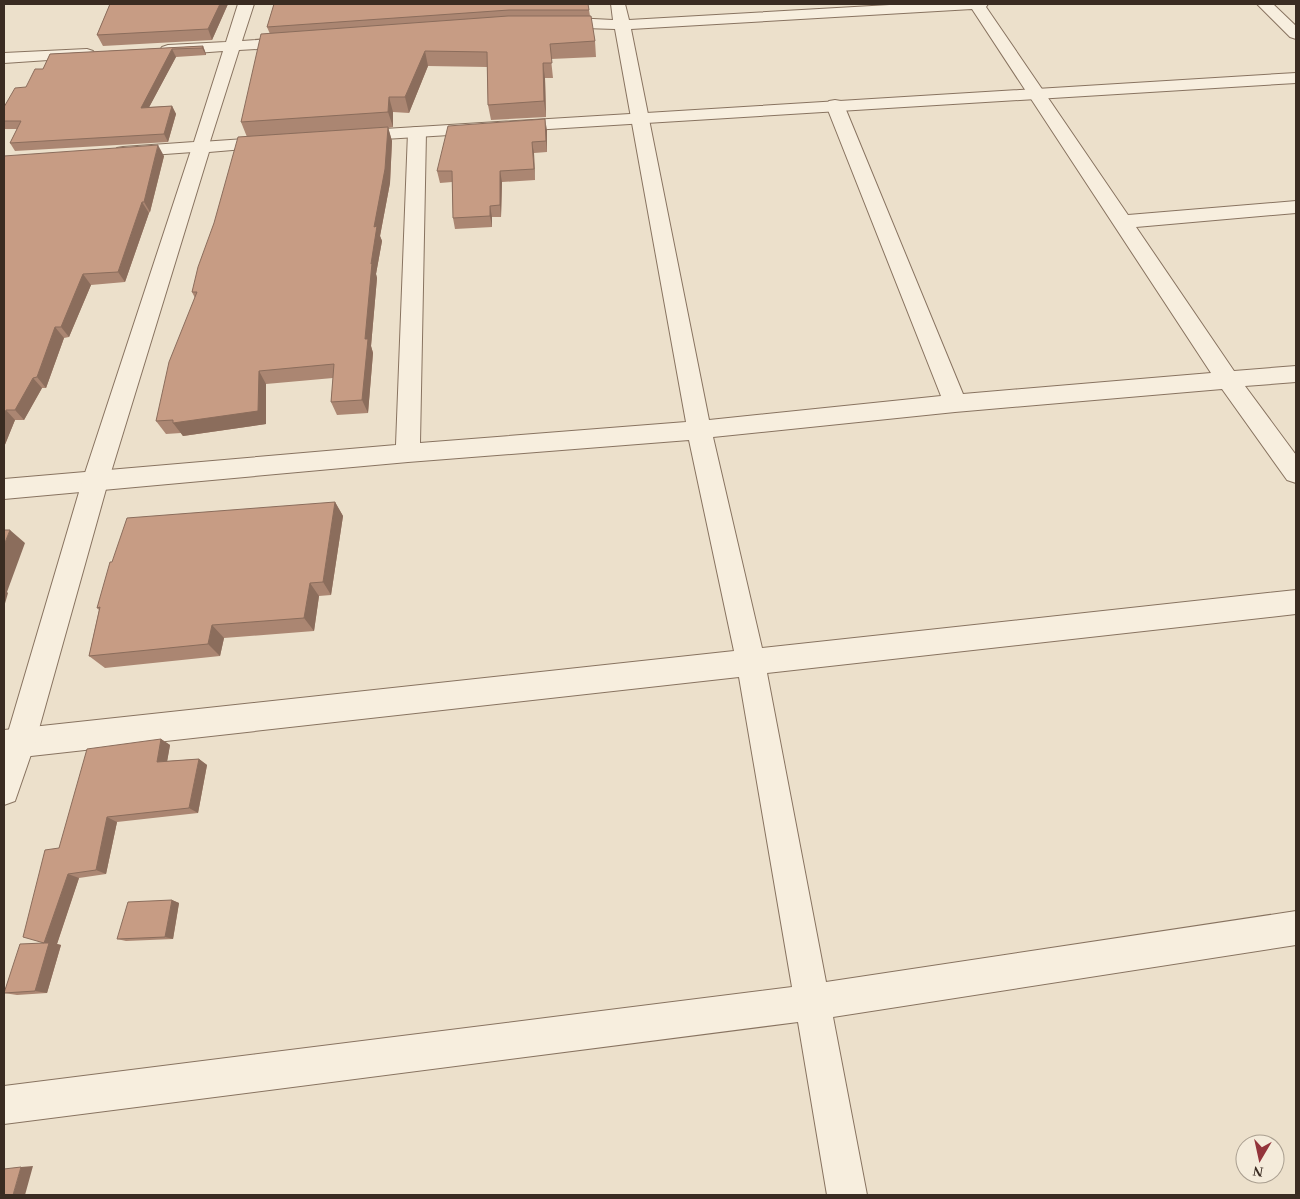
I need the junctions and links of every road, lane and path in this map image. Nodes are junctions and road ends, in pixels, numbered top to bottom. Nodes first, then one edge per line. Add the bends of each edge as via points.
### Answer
1 (246, 4) edge
2 (976, 4) edge
3 (981, 4) edge
4 (1264, 4) edge
5 (620, 14) edge
6 (535, 23) edge
7 (1296, 34) edge
8 (311, 40) edge
9 (234, 47) junction
10 (157, 50) edge
11 (100, 53) edge
12 (4, 58) edge
13 (1296, 78) edge
14 (1034, 93) junction
15 (835, 105) junction
16 (639, 117) junction
17 (417, 132) junction
18 (338, 137) edge
19 (289, 141) edge
20 (201, 147) junction
21 (102, 153) edge
22 (1296, 207) edge
23 (1122, 222) junction
24 (1296, 374) edge
25 (1228, 380) junction
26 (955, 403) junction
27 (699, 430) junction
28 (408, 453) junction
29 (1296, 473) edge
30 (95, 482) junction
31 (4, 489) edge
32 (1296, 602) edge
33 (750, 663) junction
34 (12, 744) edge
35 (4, 790) edge
36 (1296, 928) edge
37 (812, 1002) junction
38 (4, 1106) edge
39 (846, 1195) edge

1 - 9 street
2 - 3 street
2 - 5 street
2 - 14 street
4 - 7 street
5 - 6 street via 574,22
5 - 16 street
8 - 9 street
9 - 10 street
9 - 20 street
11 - 12 street
13 - 14 street
14 - 15 street
14 - 23 street
15 - 16 street
15 - 26 street
16 - 17 street
16 - 27 street
17 - 18 street
17 - 28 street
19 - 20 street
20 - 21 street
20 - 30 street
22 - 23 street
23 - 25 street
24 - 25 street
25 - 26 street
25 - 29 street
26 - 27 street
27 - 28 street
27 - 33 street
28 - 30 street
30 - 31 street
30 - 34 street
32 - 33 street
33 - 34 street
33 - 37 street
34 - 35 street
36 - 37 street
37 - 38 street
37 - 39 street

